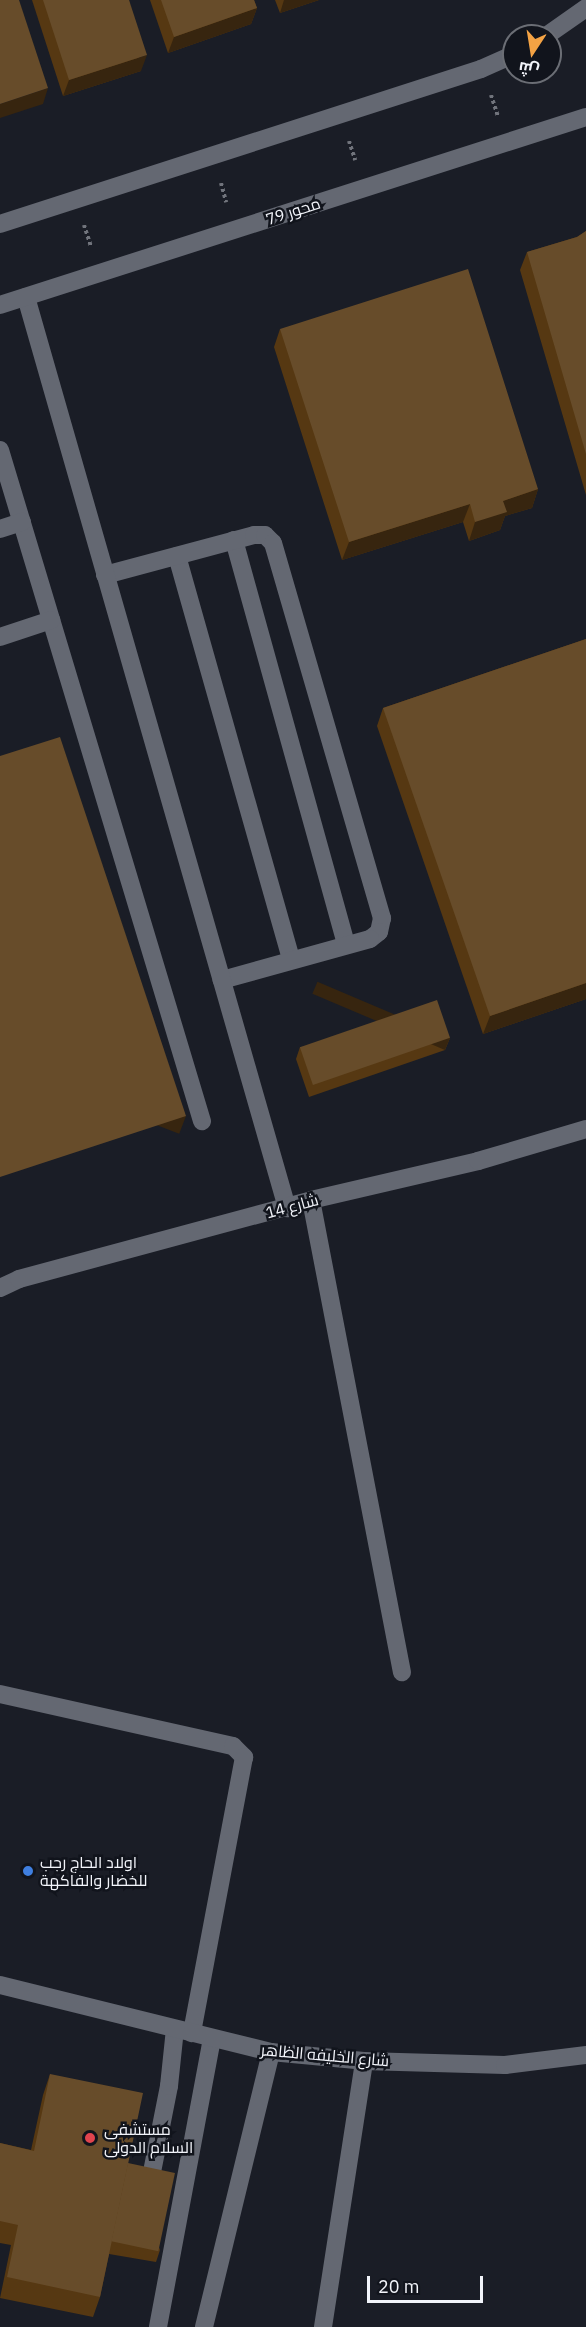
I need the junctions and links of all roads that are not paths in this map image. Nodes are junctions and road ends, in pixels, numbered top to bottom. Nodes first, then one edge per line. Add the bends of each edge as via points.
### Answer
1 (586, 8) edge
2 (562, 25) edge
3 (502, 60) edge
4 (586, 117) edge
5 (0, 224) edge
6 (26, 297) junction
7 (0, 305) edge
8 (0, 450) edge
9 (22, 522) junction
10 (0, 529) edge
11 (234, 540) junction
12 (177, 556) junction
13 (105, 575) junction
14 (51, 620) junction
15 (0, 637) edge
16 (346, 945) junction
17 (291, 960) junction
18 (222, 980) junction
19 (202, 1121) dead end
20 (586, 1129) edge
21 (311, 1200) junction
22 (287, 1208) junction
23 (0, 1288) edge
24 (402, 1672) dead end
25 (0, 1694) edge
26 (0, 1985) edge
27 (184, 2031) junction
28 (212, 2039) junction
29 (271, 2052) junction
30 (586, 2055) edge
31 (364, 2061) junction
32 (151, 2176) edge
33 (158, 2327) edge
34 (204, 2327) edge
35 (322, 2327) edge

1 - 2 street
3 - 5 street
4 - 6 street, محور 79
6 - 7 street, محور 79
6 - 13 street
8 - 9 street
9 - 10 street
9 - 14 street
11 - 12 street
11 - 16 street
11 - 16 street via 265,535 273,543 382,918 379,932 370,939
12 - 13 street
12 - 17 street
13 - 18 street
14 - 15 street
14 - 19 street
16 - 17 street
17 - 18 street
18 - 22 street
20 - 21 street, شارع 14 via 478,1161
21 - 22 street, شارع 14
21 - 24 street
22 - 23 street, شارع 14 via 18,1279
25 - 27 street via 233,1746 244,1757
26 - 27 street, شارع الخليفه الظاهر
27 - 28 street, شارع الخليفه الظاهر
27 - 32 street
28 - 29 street, شارع الخليفه الظاهر
28 - 33 street
29 - 31 street, شارع الخليفه الظاهر
29 - 34 street
30 - 31 street, شارع الخليفه الظاهر via 505,2065
31 - 35 street

